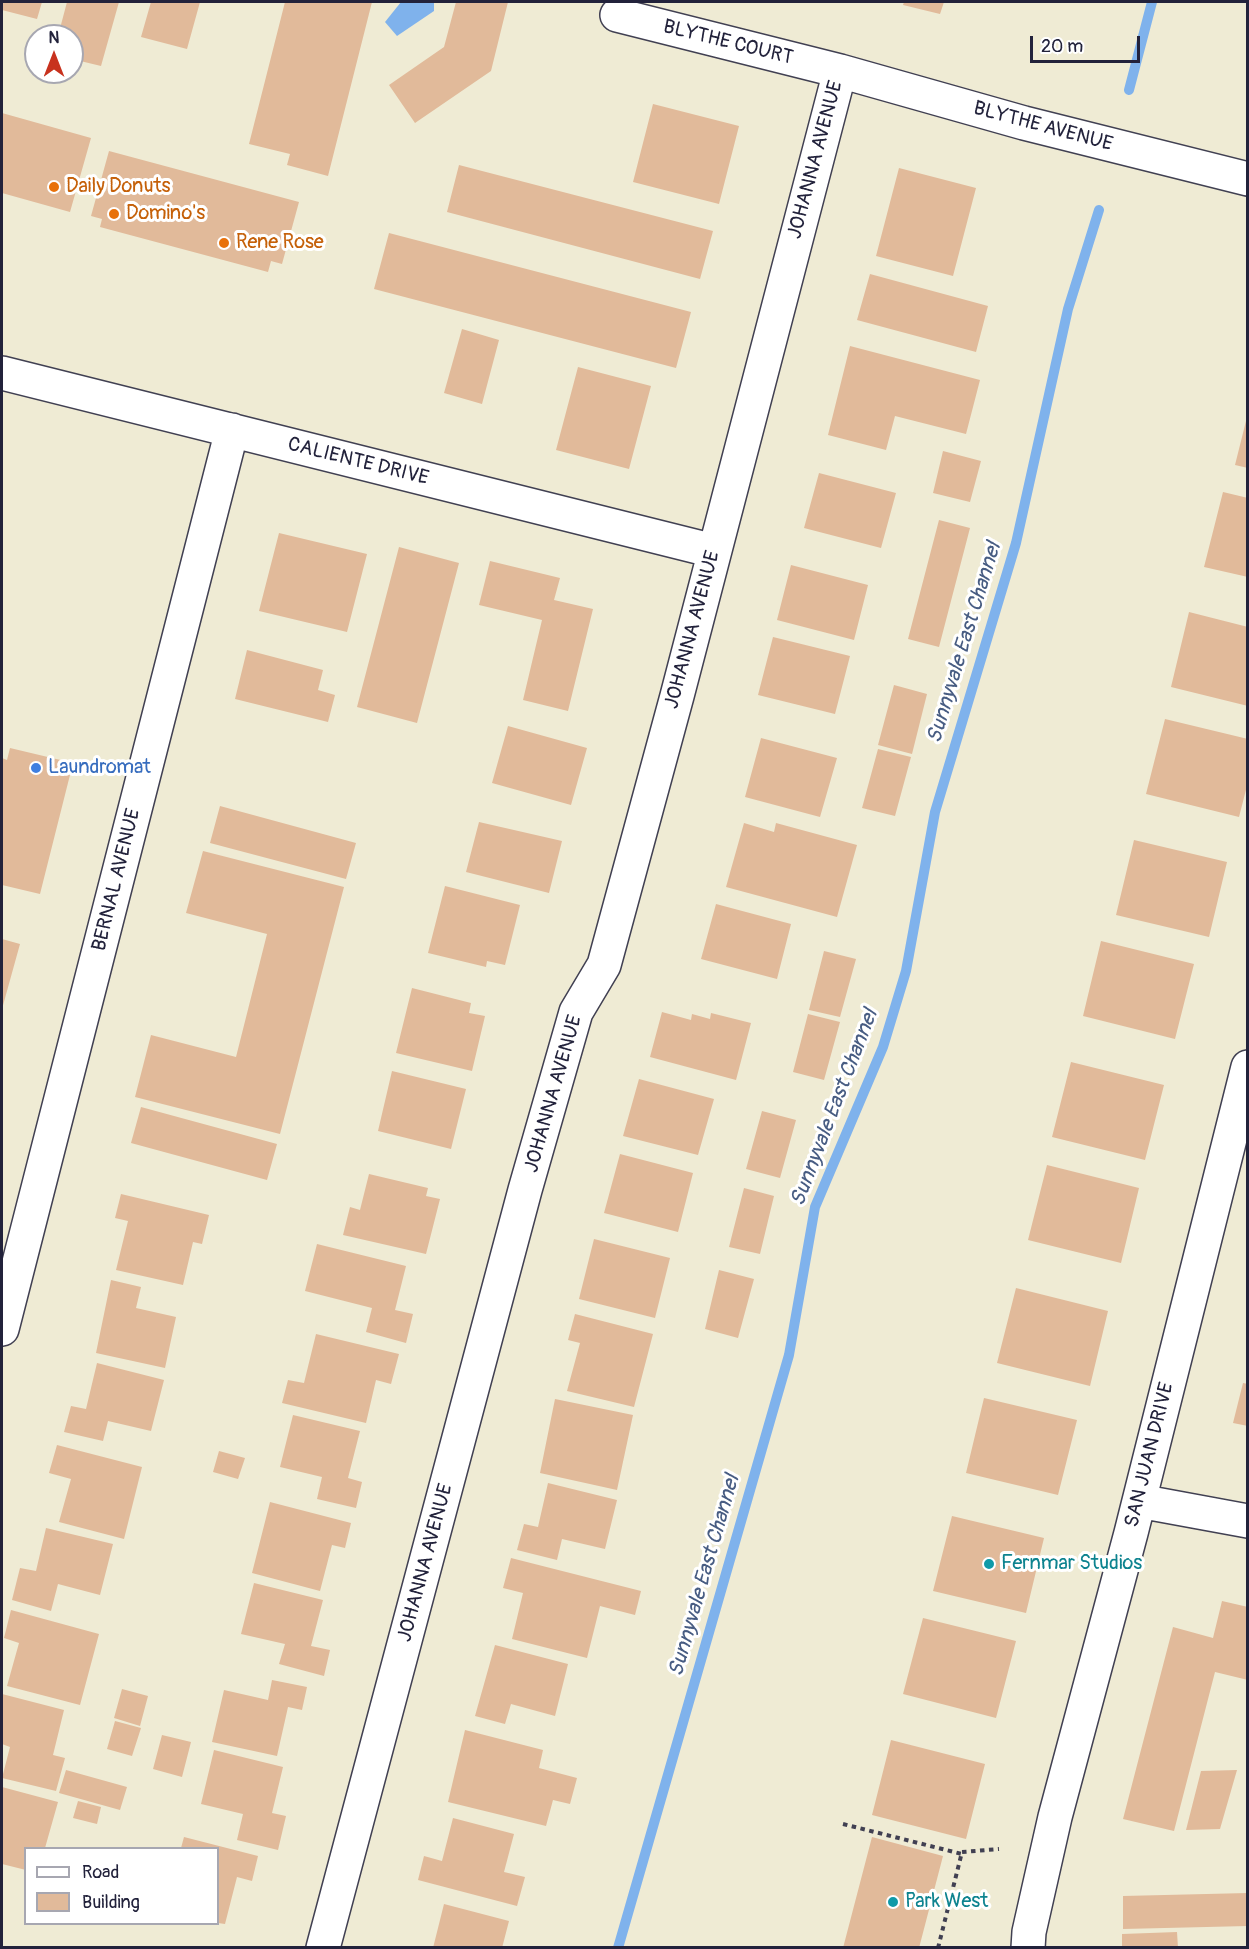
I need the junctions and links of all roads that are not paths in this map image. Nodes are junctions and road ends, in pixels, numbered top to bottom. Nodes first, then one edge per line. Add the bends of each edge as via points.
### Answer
1 (617, 15) dead end
2 (840, 70) junction
3 (1248, 179) edge
4 (2, 373) edge
5 (232, 430) junction
6 (714, 551) junction
7 (1248, 1067) edge
8 (2, 1329) edge
9 (1139, 1501) junction
10 (1248, 1521) edge
11 (323, 1947) edge
12 (1028, 1947) edge

1 - 2 street, BLYTHE COURT
2 - 3 street, BLYTHE AVENUE via 1024,123
2 - 6 street, JOHANNA AVENUE
4 - 5 street, CALIENTE DRIVE
5 - 6 street, CALIENTE DRIVE
5 - 8 street, BERNAL AVENUE
6 - 11 street, JOHANNA AVENUE via 604,965 576,1012 525,1190
7 - 9 street, SAN JUAN DRIVE
9 - 10 street
9 - 12 street, SAN JUAN DRIVE via 1055,1817

